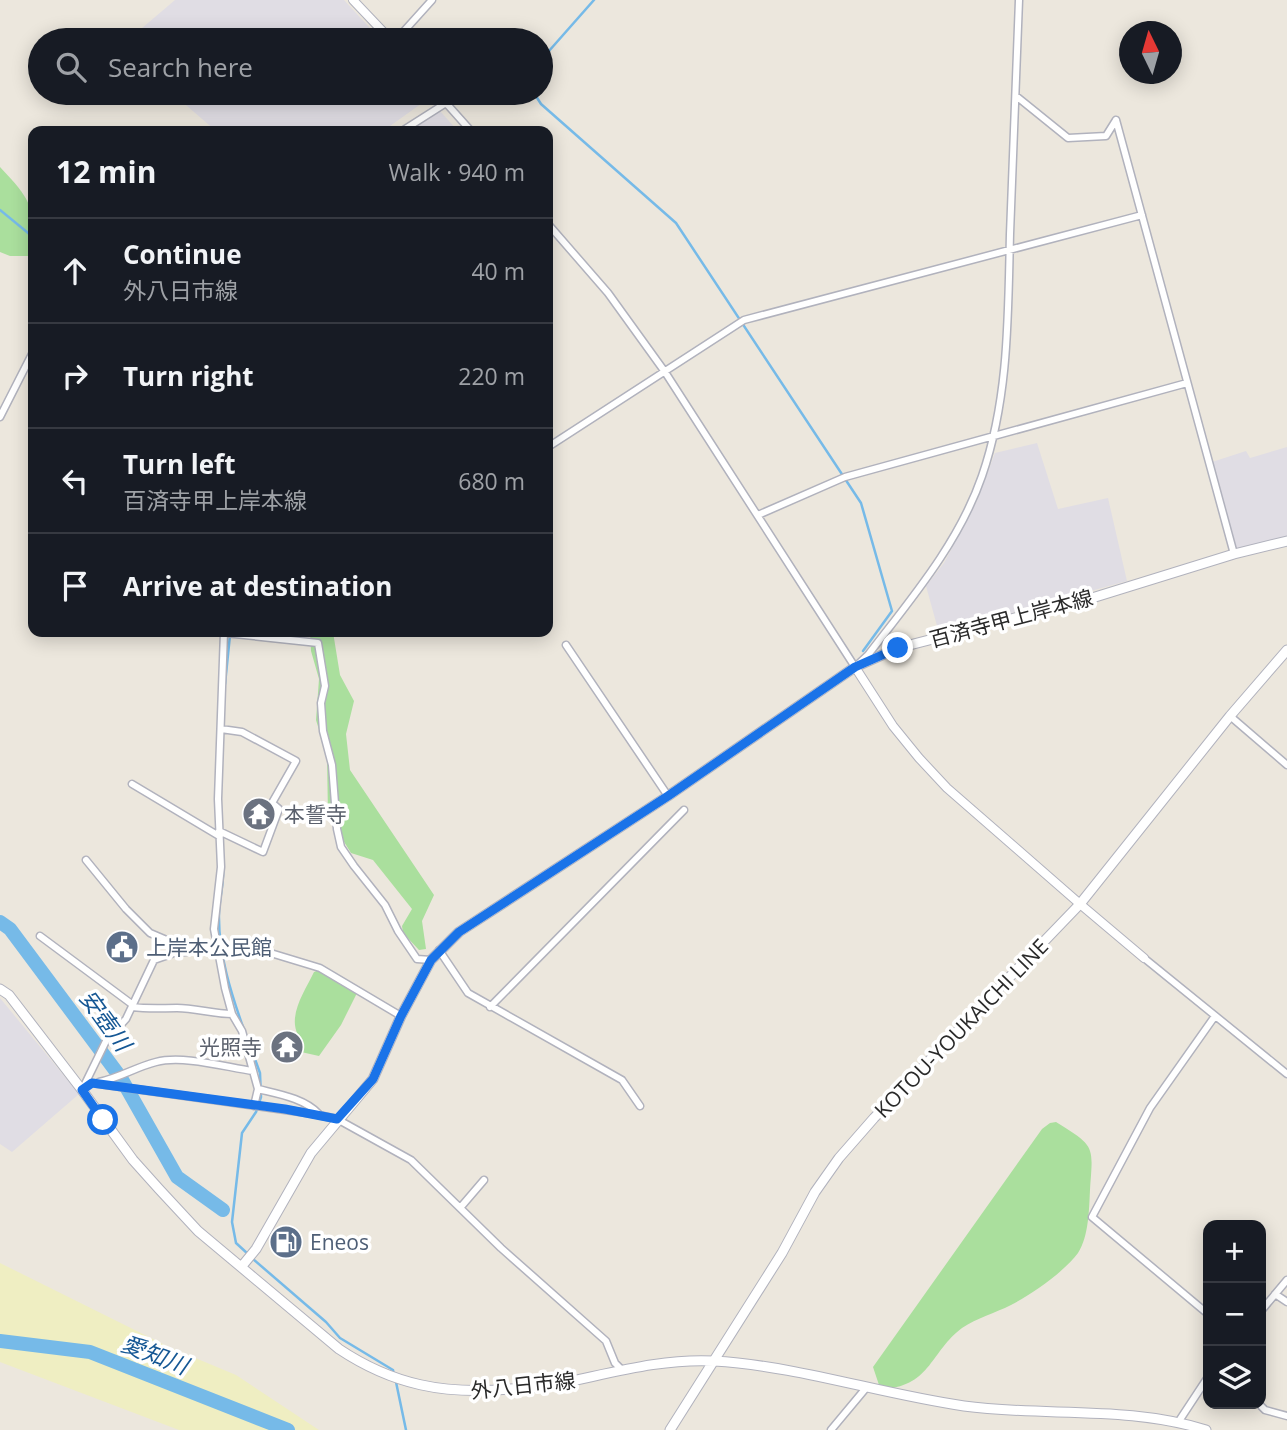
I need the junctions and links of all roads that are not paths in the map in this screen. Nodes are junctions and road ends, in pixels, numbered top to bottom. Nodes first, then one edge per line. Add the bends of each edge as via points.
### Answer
1 (353, 0) edge
2 (432, 0) edge
3 (1019, 0) edge
4 (382, 28) edge
5 (405, 28) edge
6 (1015, 96) junction
7 (443, 105) edge
8 (448, 105) edge
9 (410, 126) edge
10 (467, 126) edge
11 (1142, 215) junction
12 (553, 236) edge
13 (1010, 251) junction
14 (28, 362) edge
15 (664, 372) junction
16 (1186, 383) junction
17 (0, 417) edge
18 (994, 438) junction
19 (553, 444) edge
20 (758, 515) junction
21 (1287, 541) edge
22 (1234, 554) junction
23 (225, 637) edge
24 (267, 637) edge
25 (566, 645) dead end
26 (1287, 650) edge
27 (855, 667) junction
28 (1230, 716) junction
29 (221, 729) junction
30 (1287, 765) edge
31 (132, 784) dead end
32 (668, 796) junction
33 (684, 810) dead end
34 (219, 833) junction
35 (86, 860) dead end
36 (1080, 904) junction
37 (40, 936) dead end
38 (218, 949) junction
39 (439, 950) junction
40 (194, 951) junction
41 (1144, 958) joint
42 (431, 960) junction
43 (0, 989) edge
44 (133, 1006) junction
45 (490, 1007) junction
46 (232, 1014) junction
47 (401, 1016) junction
48 (1216, 1016) junction
49 (253, 1071) junction
50 (1287, 1074) edge
51 (92, 1083) junction
52 (258, 1089) junction
53 (82, 1090) junction
54 (254, 1106) junction
55 (640, 1106) dead end
56 (320, 1115) junction
57 (337, 1119) junction
58 (484, 1180) dead end
59 (460, 1208) junction
60 (245, 1262) junction
61 (1287, 1280) edge
62 (1275, 1294) junction
63 (1287, 1301) edge
64 (1266, 1305) edge
65 (1203, 1310) edge
66 (714, 1361) junction
67 (622, 1370) junction
68 (1203, 1385) edge
69 (866, 1388) junction
70 (1264, 1409) edge
71 (1287, 1416) edge
72 (1179, 1421) junction
73 (670, 1430) edge
74 (831, 1430) edge
75 (1206, 1430) edge

1 - 4 street
2 - 5 street
3 - 6 street
6 - 11 street via 1068,138 1106,135 1116,120
6 - 13 street
7 - 9 street
8 - 10 street
11 - 13 street
11 - 16 street
12 - 15 street via 608,293
13 - 15 street via 744,320
13 - 18 street via 1005,374
14 - 17 street
15 - 19 street
15 - 20 street
16 - 18 street
16 - 22 street
18 - 20 street via 845,477
18 - 27 street via 982,478 939,562
20 - 27 street
21 - 22 main road, 百済寺甲上岸本線
22 - 27 main road, 百済寺甲上岸本線 via 1092,598 898,648
23 - 29 street
24 - 42 street via 318,643 325,686 323,731 332,765 341,847 418,959
25 - 32 street
26 - 28 main road, KOTOU-YOUKAICHI LINE
27 - 32 main road, 百済寺甲上岸本線
27 - 36 street via 893,726 947,788
28 - 30 street
28 - 36 main road, KOTOU-YOUKAICHI LINE
29 - 34 street
29 - 34 street via 242,732 296,761 272,803 279,809 263,852
31 - 34 street
32 - 39 main road, 百済寺甲上岸本線 via 459,932
33 - 45 street
34 - 38 street via 221,867 214,920
35 - 40 street via 150,933
36 - 41 street
36 - 66 main road, KOTOU-YOUKAICHI LINE via 839,1158
37 - 44 street
38 - 40 street
38 - 46 street
38 - 47 street via 255,950 320,968
39 - 42 main road, 百済寺甲上岸本線
39 - 45 street via 468,993
40 - 44 street via 154,960
41 - 48 street
42 - 47 main road, 百済寺甲上岸本線
43 - 53 main road, 外八日市線
44 - 46 street
44 - 53 street via 106,1041
45 - 55 street via 622,1080
46 - 49 street via 242,1031
47 - 57 main road, 百済寺甲上岸本線 via 373,1079
48 - 50 street
48 - 65 street via 1150,1108 1092,1217
49 - 51 street via 173,1060
49 - 52 street
51 - 53 street
51 - 54 street
52 - 54 street
52 - 56 street via 313,1107
53 - 60 main road, 外八日市線 via 133,1160 198,1231
54 - 56 street
56 - 57 street
57 - 59 street via 411,1160
57 - 60 main road, 百済寺甲上岸本線
58 - 59 street
59 - 67 street via 606,1341
60 - 67 main road, 外八日市線 via 339,1349 408,1383 482,1392 548,1386
61 - 62 street
62 - 63 street
62 - 64 street
66 - 67 main road, 外八日市線
66 - 69 main road, 外八日市線
66 - 73 main road, KOTOU-YOUKAICHI LINE
68 - 72 street
69 - 72 main road, 外八日市線 via 967,1407
69 - 74 street
70 - 71 street
72 - 75 main road, 外八日市線

